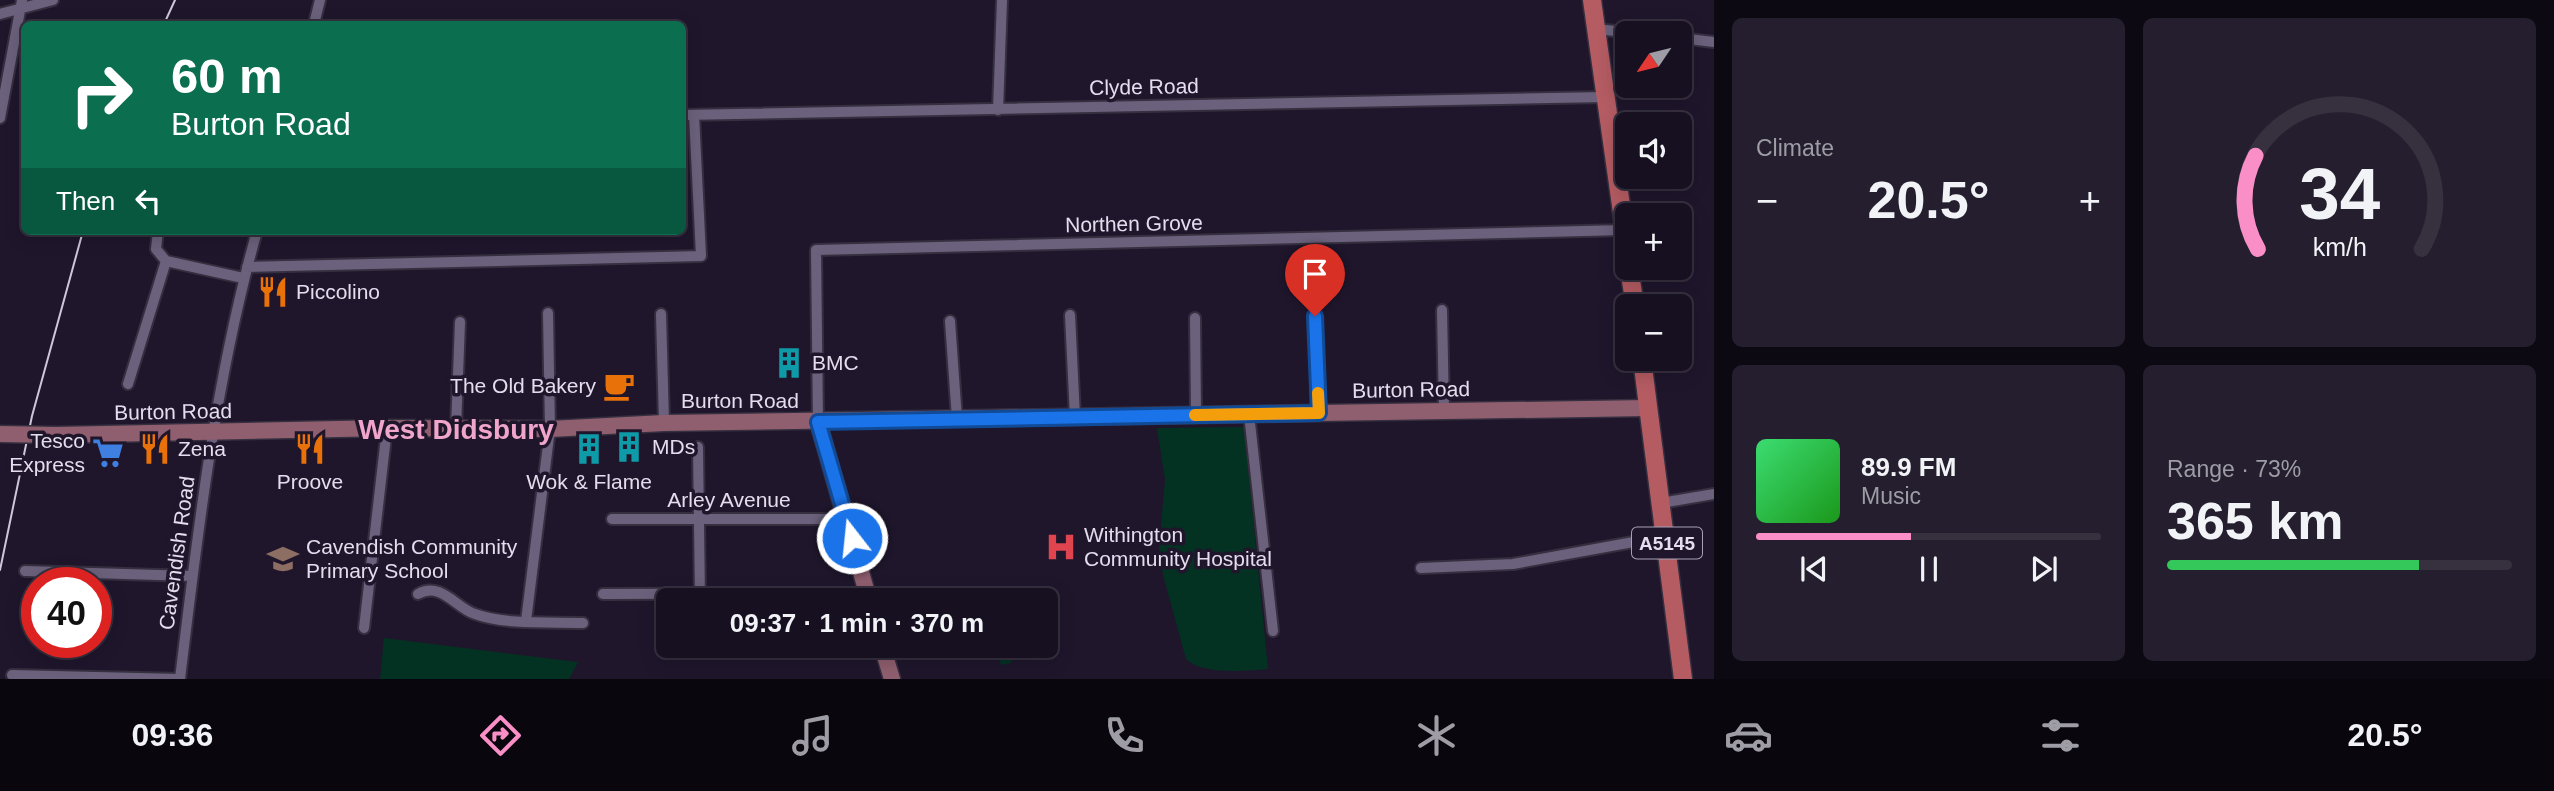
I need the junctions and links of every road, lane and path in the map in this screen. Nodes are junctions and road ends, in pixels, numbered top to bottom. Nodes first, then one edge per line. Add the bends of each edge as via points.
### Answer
1 (53, 0) edge
2 (320, 0) edge
3 (1002, 0) edge
4 (1592, 0) edge
5 (22, 5) edge
6 (0, 14) edge
7 (315, 21) edge
8 (1596, 29) junction
9 (1615, 31) edge
10 (1692, 39) edge
11 (1714, 42) edge
12 (1606, 97) junction
13 (998, 110) junction
14 (688, 115) edge
15 (0, 118) edge
16 (1620, 203) edge
17 (1615, 230) edge
18 (158, 235) edge
19 (256, 235) edge
20 (166, 261) junction
21 (245, 272) junction
22 (1442, 310) dead end
23 (548, 313) dead end
24 (661, 314) dead end
25 (1070, 315) dead end
26 (1315, 316) dead end
27 (1195, 318) dead end
28 (950, 321) dead end
29 (460, 322) dead end
30 (1643, 371) edge
31 (128, 384) dead end
32 (1648, 408) junction
33 (1444, 411) junction
34 (1319, 413) junction
35 (1249, 414) junction
36 (1196, 415) junction
37 (1075, 417) junction
38 (957, 419) junction
39 (818, 422) junction
40 (664, 423) junction
41 (387, 428) junction
42 (456, 428) junction
43 (550, 429) junction
44 (214, 431) junction
45 (0, 434) edge
46 (698, 447) dead end
47 (1714, 494) edge
48 (1661, 503) junction
49 (612, 519) dead end
50 (847, 519) junction
51 (697, 520) junction
52 (1666, 536) junction
53 (1421, 568) dead end
54 (112, 573) edge
55 (192, 576) junction
56 (700, 588) edge
57 (866, 588) edge
58 (418, 594) dead end
59 (603, 594) dead end
60 (656, 596) edge
61 (526, 621) junction
62 (583, 623) dead end
63 (364, 628) dead end
64 (1273, 631) dead end
65 (886, 658) edge
66 (12, 675) dead end
67 (180, 679) edge
68 (892, 679) edge
69 (1683, 679) edge

1 - 5 street
2 - 7 street
3 - 13 street
4 - 8 main road
5 - 6 street
5 - 15 street
8 - 9 street
8 - 12 main road
10 - 11 street
12 - 13 street, Clyde Road
12 - 16 main road
13 - 14 street, Clyde Road
14 - 21 street via 701,256
17 - 39 street, Northen Grove via 816,250
18 - 20 street via 156,249
19 - 21 street, Cavendish Road
20 - 21 street
20 - 31 street
21 - 44 street, Cavendish Road
22 - 33 street
23 - 43 street
24 - 40 street
25 - 37 street
26 - 34 street
27 - 36 street
28 - 38 street
29 - 42 street
30 - 32 main road, A5145
32 - 33 street, Burton Road
32 - 48 main road, A5145
33 - 34 street, Burton Road
34 - 35 street, Burton Road
35 - 36 street, Burton Road
35 - 64 street
36 - 37 street, Burton Road
37 - 38 street, Burton Road
38 - 39 street, Burton Road
39 - 40 street, Burton Road
39 - 50 street
40 - 43 street, Burton Road
41 - 42 street, Burton Road
41 - 44 street, Burton Road
41 - 63 street
42 - 43 street, Burton Road
43 - 61 street
44 - 45 street, Burton Road, bridge
44 - 55 street, Cavendish Road
46 - 51 street
47 - 48 street
48 - 52 main road, A5145
49 - 51 street, Arley Avenue
50 - 51 street, Arley Avenue
50 - 57 street
51 - 56 street
52 - 53 street via 1513,564
52 - 69 main road, A5145
54 - 55 street
55 - 67 street, Cavendish Road
58 - 61 street via 442,592 477,615
59 - 60 street
61 - 62 street
65 - 68 street
66 - 67 street

